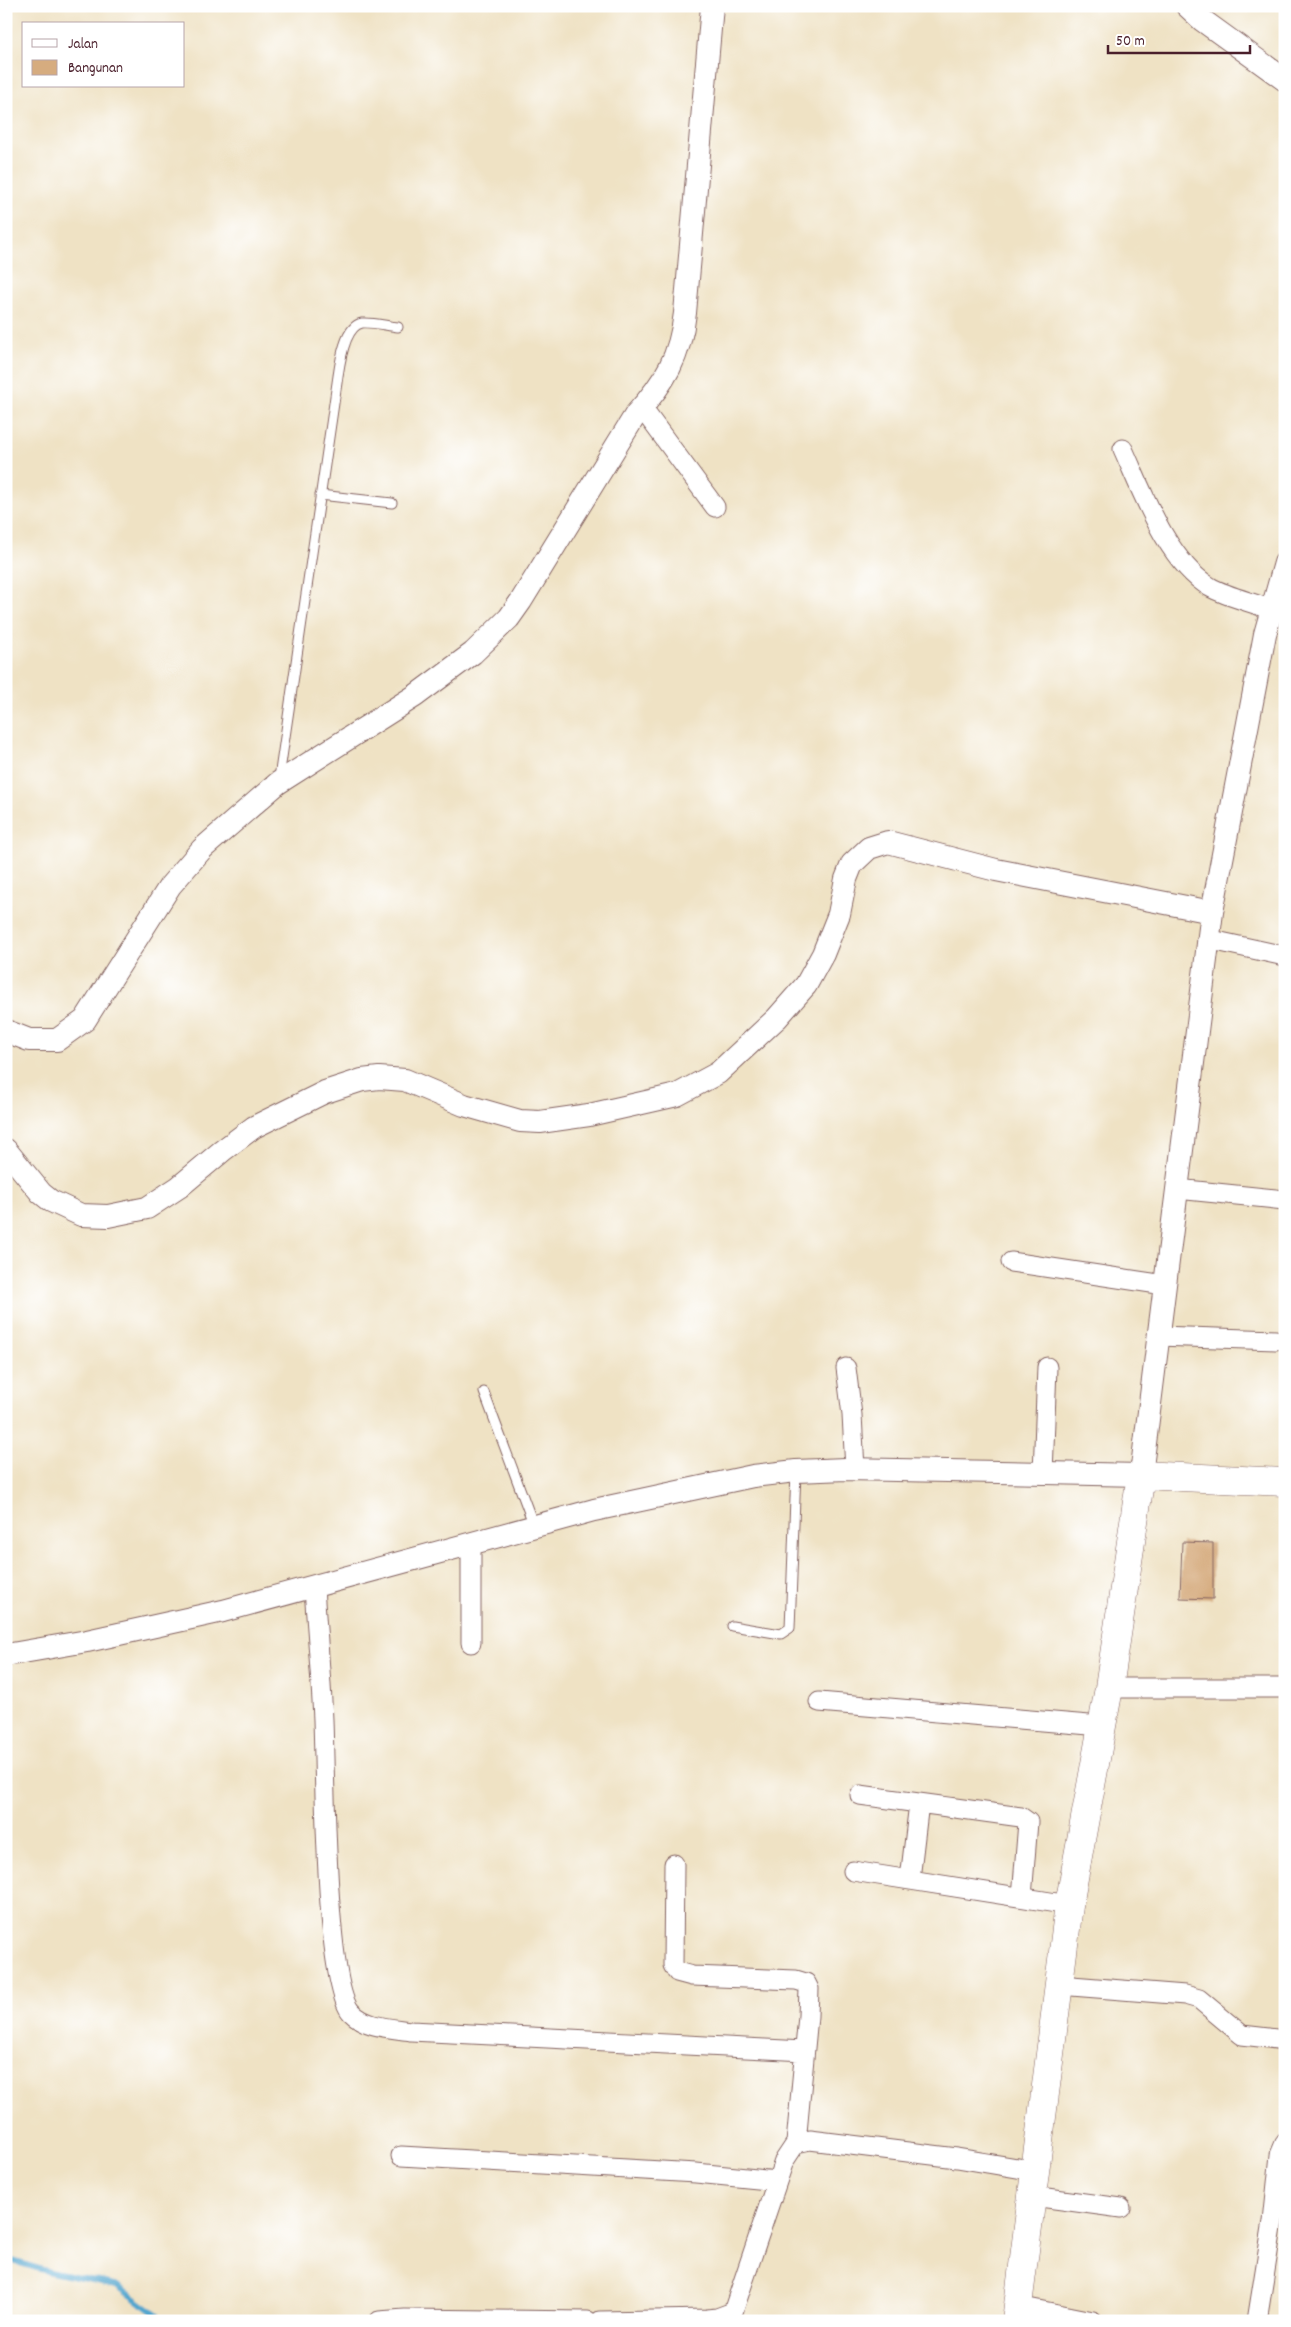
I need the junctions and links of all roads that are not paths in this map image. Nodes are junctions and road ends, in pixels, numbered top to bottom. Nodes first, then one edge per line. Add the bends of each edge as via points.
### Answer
1 (712, 6) edge
2 (1187, 6) edge
3 (1285, 80) edge
4 (398, 327) dead end
5 (642, 408) junction
6 (1123, 449) dead end
7 (320, 495) junction
8 (392, 503) dead end
9 (715, 507) dead end
10 (1285, 563) edge
11 (1272, 610) junction
12 (278, 783) junction
13 (1212, 912) junction
14 (1207, 939) junction
15 (1285, 956) edge
16 (6, 1031) edge
17 (6, 1150) edge
18 (1177, 1189) junction
19 (1285, 1200) edge
20 (1011, 1262) dead end
21 (1165, 1285) junction
22 (1158, 1336) junction
23 (1276, 1340) dead end
24 (1047, 1367) dead end
25 (846, 1368) dead end
26 (484, 1392) dead end
27 (855, 1469) junction
28 (796, 1471) junction
29 (1043, 1474) junction
30 (1141, 1475) junction
31 (1285, 1482) edge
32 (534, 1527) junction
33 (471, 1544) junction
34 (314, 1588) junction
35 (732, 1626) dead end
36 (471, 1643) dead end
37 (6, 1655) edge
38 (1109, 1688) junction
39 (1285, 1688) edge
40 (820, 1702) dead end
41 (1101, 1726) junction
42 (860, 1795) dead end
43 (919, 1803) junction
44 (674, 1864) dead end
45 (853, 1871) dead end
46 (910, 1879) junction
47 (1022, 1897) junction
48 (1069, 1904) junction
49 (1059, 1985) junction
50 (1285, 2040) edge
51 (804, 2051) junction
52 (1285, 2143) edge
53 (796, 2144) junction
54 (401, 2156) dead end
55 (777, 2181) junction
56 (1034, 2183) junction
57 (1121, 2208) dead end
58 (1017, 2313) edge
59 (732, 2316) edge
60 (378, 2321) edge
61 (588, 2321) edge
62 (600, 2321) edge
63 (1094, 2321) edge
64 (1257, 2321) edge

1 - 5 street via 683,334 671,367
2 - 3 street
4 - 7 lane via 362,323 354,328 345,344
5 - 9 street
5 - 12 street via 525,595 494,635 415,696
6 - 11 street via 1146,501 1176,555 1192,573 1211,587
7 - 8 lane
7 - 12 lane
10 - 11 street
11 - 13 street
12 - 16 street via 202,849 170,886 85,1020 57,1040 30,1040
13 - 14 street
13 - 17 street via 1005,872 888,842 876,844 862,852 848,872 839,914 806,985 777,1018 718,1073 677,1095 589,1115 534,1121 464,1105 405,1080 362,1080 325,1092 254,1127 180,1187 147,1208 108,1216 82,1215 52,1201 41,1193
14 - 15 street
14 - 18 street
18 - 19 street
18 - 21 street
20 - 21 street
21 - 22 street
22 - 23 street
22 - 30 street
24 - 29 street
25 - 27 street
26 - 32 lane
27 - 28 street
27 - 29 street
28 - 32 street via 662,1494
28 - 35 lane via 790,1628 781,1634
29 - 30 street
30 - 31 highway
30 - 38 highway
32 - 33 street
33 - 34 street
33 - 36 street
34 - 37 street via 87,1641
34 - 51 street via 329,1882 340,1981 350,2011 360,2020 377,2026 411,2031
38 - 39 street
38 - 41 highway
40 - 41 street
41 - 48 highway
42 - 43 street
43 - 46 street
43 - 47 street via 1021,1818 1028,1822
44 - 51 street via 673,1965 677,1972 692,1976 806,1983 809,1999
45 - 46 street
46 - 47 street
47 - 48 street
48 - 49 highway
49 - 50 street via 1198,1999 1242,2035
49 - 56 highway
51 - 53 street
52 - 64 street via 1280,2155
53 - 55 street via 788,2152
53 - 56 street via 803,2141 827,2142
54 - 55 street via 696,2172
55 - 59 street
56 - 57 street
56 - 58 highway
58 - 63 street
59 - 62 street
60 - 61 street

